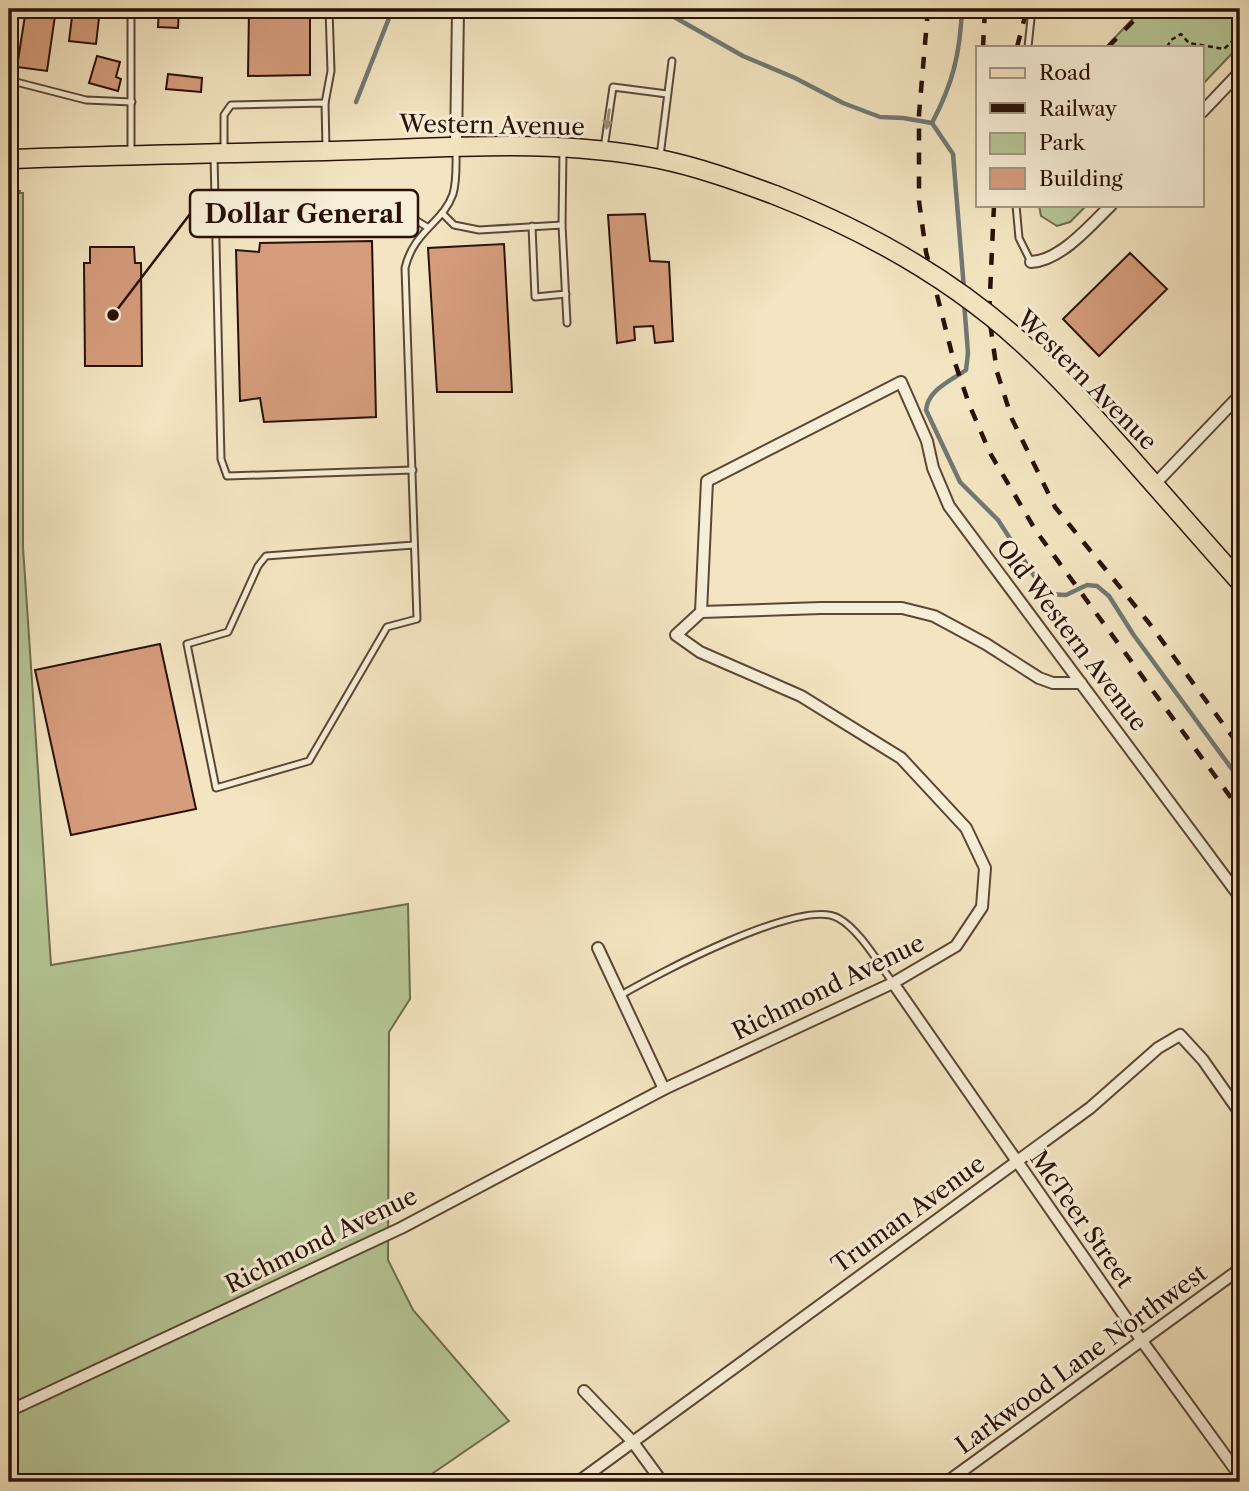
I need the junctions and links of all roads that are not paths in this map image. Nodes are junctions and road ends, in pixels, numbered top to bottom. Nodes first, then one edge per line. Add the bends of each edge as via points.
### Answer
1 (14, 9) edge
2 (131, 9) edge
3 (329, 9) edge
4 (457, 9) edge
5 (1032, 9) edge
6 (1028, 46) edge
7 (9, 47) edge
8 (672, 61) dead end
9 (1240, 72) edge
10 (9, 74) edge
11 (667, 94) junction
12 (132, 102) junction
13 (326, 103) junction
14 (1204, 109) edge
15 (456, 147) junction
16 (563, 148) junction
17 (326, 151) junction
18 (603, 151) junction
19 (219, 152) junction
20 (130, 154) junction
21 (9, 159) edge
22 (660, 159) junction
23 (1016, 206) edge
24 (1110, 206) edge
25 (442, 213) junction
26 (215, 214) junction
27 (562, 225) junction
28 (532, 226) junction
29 (427, 227) junction
30 (1031, 262) joint
31 (566, 294) junction
32 (567, 323) dead end
33 (1240, 395) edge
34 (413, 471) junction
35 (1155, 484) junction
36 (414, 545) junction
37 (1240, 582) edge
38 (701, 612) junction
39 (1081, 683) junction
40 (1240, 897) edge
41 (598, 948) dead end
42 (893, 983) junction
43 (621, 995) junction
44 (663, 1089) junction
45 (1240, 1113) edge
46 (1016, 1162) junction
47 (1240, 1269) edge
48 (1142, 1341) junction
49 (584, 1391) dead end
50 (9, 1411) edge
51 (632, 1441) junction
52 (1240, 1476) edge
53 (578, 1482) edge
54 (662, 1482) edge
55 (947, 1482) edge

1 - 7 lane
2 - 12 lane
3 - 13 lane via 331,71
4 - 15 street
5 - 6 lane
8 - 11 lane
9 - 14 street
10 - 12 lane via 16,82 86,100
11 -> 18 lane via 613,87
11 - 22 lane
12 - 20 lane
13 - 17 lane
13 - 19 lane via 231,104 223,115
15 - 16 main road, Western Avenue
15 - 17 main road, Western Avenue
15 - 25 lane via 456,180
16 - 18 main road, Western Avenue
16 - 27 lane
17 - 19 main road, Western Avenue
18 - 22 main road, Western Avenue
19 - 20 main road, Western Avenue
19 - 26 lane
20 - 21 main road, Western Avenue
22 - 35 main road, Western Avenue, bridge via 775,195 871,237 1020,341
23 - 30 lane via 1019,237
24 - 30 street via 1056,255
25 - 28 lane via 454,225 479,230
25 - 29 lane
26 - 29 lane via 391,205
26 - 34 lane via 221,459 227,476
27 - 28 lane
27 - 31 lane
28 - 31 lane via 536,297
29 - 34 lane via 408,255 405,268
31 - 32 lane
33 - 35 street
34 - 36 lane
35 - 37 main road, Western Avenue
36 - 36 lane via 417,619 387,626 309,761 216,788 187,644 228,632 266,556
38 - 39 street via 902,608 934,616 1039,678
38 - 39 street, Old Western Avenue via 707,481 901,382 949,506
38 - 42 street, Richmond Avenue via 676,635 700,652 801,696 901,758 966,828 985,868 982,907 957,946
39 - 40 street, Old Western Avenue
41 - 43 street
42 - 43 lane via 851,928 824,914 802,915 747,934
42 - 44 street, Richmond Avenue
42 - 46 street, McTeer Street
43 - 44 street
44 - 50 street, Richmond Avenue via 401,1228
45 - 46 street, Truman Avenue via 1180,1035
46 - 48 street, McTeer Street
46 - 51 street, Truman Avenue
47 - 48 street, Larkwood Lane Northwest
48 - 52 street, McTeer Street
48 - 55 street, Larkwood Lane Northwest
49 - 51 street
51 - 53 street, Truman Avenue
51 - 54 street

